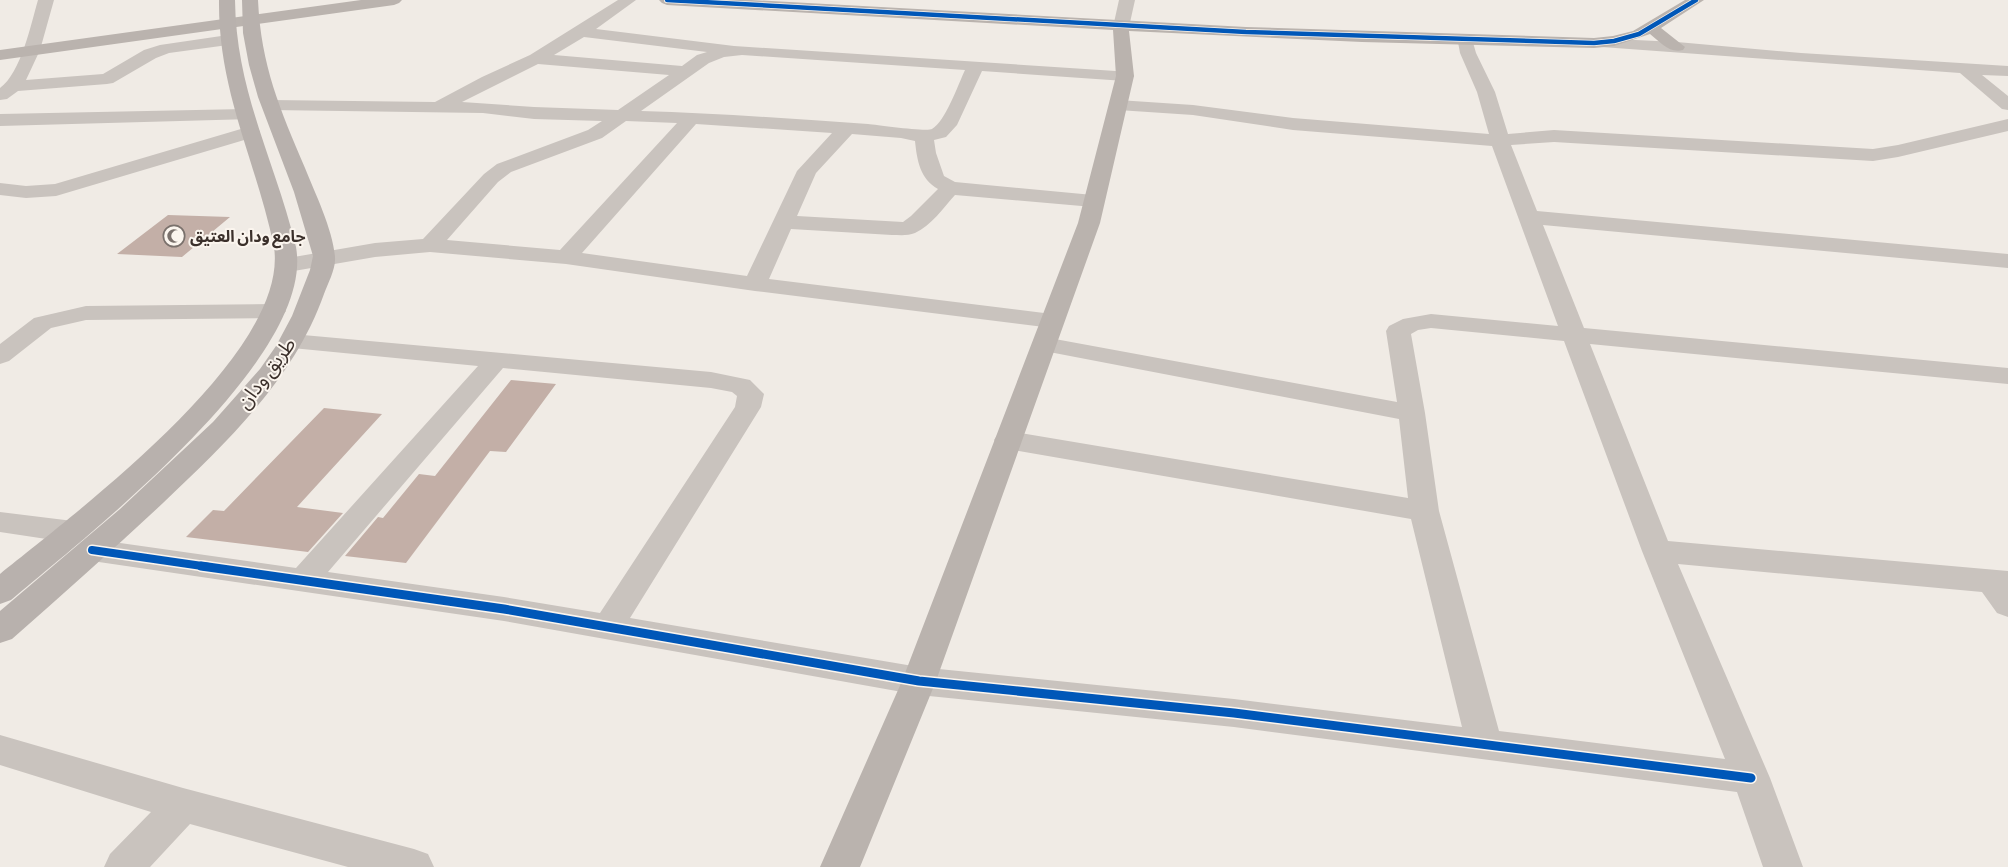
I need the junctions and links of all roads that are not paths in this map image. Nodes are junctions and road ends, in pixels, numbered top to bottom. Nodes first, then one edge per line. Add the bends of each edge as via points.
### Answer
1 (46, 0) edge
2 (394, 0) edge
3 (628, 0) edge
4 (667, 0) edge
5 (1127, 0) edge
6 (1696, 0) edge
7 (236, 17) edge
8 (1122, 27) junction
9 (1650, 27) junction
10 (581, 32) junction
11 (1466, 42) junction
12 (1594, 44) junction
13 (1677, 47) junction
14 (32, 50) junction
15 (742, 50) junction
16 (0, 55) edge
17 (536, 59) junction
18 (976, 66) junction
19 (1963, 67) junction
20 (685, 71) junction
21 (2008, 71) edge
22 (1125, 76) junction
23 (7, 91) edge
24 (271, 105) junction
25 (1118, 105) junction
26 (2008, 105) edge
27 (439, 106) junction
28 (621, 116) junction
29 (692, 118) junction
30 (0, 120) edge
31 (248, 123) junction
32 (2008, 125) edge
33 (848, 128) junction
34 (924, 137) junction
35 (1500, 141) junction
36 (950, 188) junction
37 (0, 189) edge
38 (1094, 201) junction
39 (1530, 217) junction
40 (783, 222) junction
41 (430, 245) junction
42 (566, 257) junction
43 (324, 258) junction
44 (2008, 261) edge
45 (288, 265) junction
46 (755, 284) junction
47 (274, 311) junction
48 (1048, 332) junction
49 (1574, 335) junction
50 (292, 341) junction
51 (0, 356) edge
52 (496, 360) junction
53 (2008, 376) edge
54 (1412, 413) junction
55 (1008, 440) junction
56 (1424, 511) junction
57 (0, 522) edge
58 (83, 541) junction
59 (1657, 551) junction
60 (303, 580) junction
61 (2003, 590) edge
62 (0, 592) edge
63 (608, 627) junction
64 (0, 630) edge
65 (919, 681) junction
66 (1484, 744) junction
67 (0, 750) edge
68 (1751, 778) junction
69 (183, 805) junction
70 (124, 867) edge
71 (414, 867) edge
72 (840, 867) edge
73 (1783, 867) edge

1 - 14 street
2 - 7 street
3 - 10 street
4 - 8 street
5 - 8 street
6 - 9 street
7 - 14 street
7 - 23 street via 150,54 107,79
7 - 24 main road via 257,62
7 - 31 main road, طريق ودان via 231,65
8 - 11 street
8 - 22 street
9 - 12 street via 1629,38
9 - 13 street
10 - 15 street
10 - 17 street
11 - 12 street
11 - 35 street via 1486,92
12 - 13 street
13 - 19 street
14 - 16 street
14 - 23 street
15 - 18 street
15 - 20 street via 721,52
17 - 20 street
17 - 27 street
18 - 22 street
18 - 34 street via 950,121 939,133
19 - 21 street
19 - 26 street
20 - 28 street
22 - 25 street
24 - 27 street
24 - 43 main road
25 - 35 street
25 - 38 street
27 - 28 street
28 - 29 street
28 - 41 street via 595,134 504,168
29 - 33 street
29 - 42 street
30 - 31 street
31 - 37 street via 56,190 26,192
31 - 45 main road, طريق ودان via 281,230
32 - 35 street via 1873,155 1554,136
33 - 34 street
33 - 40 street via 806,171
34 - 36 street via 935,179
35 - 39 street
36 - 38 street
36 - 40 street via 919,221 908,228
38 - 48 street via 1089,223
39 - 44 street
39 - 49 street
40 - 46 street
41 - 42 street
41 - 43 street
42 - 46 street
43 - 45 street
43 - 50 main road, طريق ودان via 311,305
45 - 47 main road, طريق ودان
46 - 48 street
47 - 51 street via 86,313 43,324
47 - 58 main road, طريق ودان via 240,368
48 - 54 street
48 - 55 street
49 - 53 street
49 - 54 street via 1431,321 1412,324 1398,331
49 - 59 street
50 - 52 street
50 - 58 main road, طريق ودان via 276,366 208,445
52 - 60 street
52 - 63 street via 711,380 742,386 751,394 748,406
54 - 56 street
55 - 56 street
55 - 65 street
56 - 66 street
57 - 58 street
58 - 60 street
58 - 62 main road, طريق ودان
58 - 64 main road, طريق ودان
59 - 61 street
59 - 68 street
60 - 63 street
63 - 65 street
65 - 66 street via 1234,713
65 - 72 street
66 - 68 street
67 - 69 street
68 - 73 street
69 - 70 street
69 - 71 street

